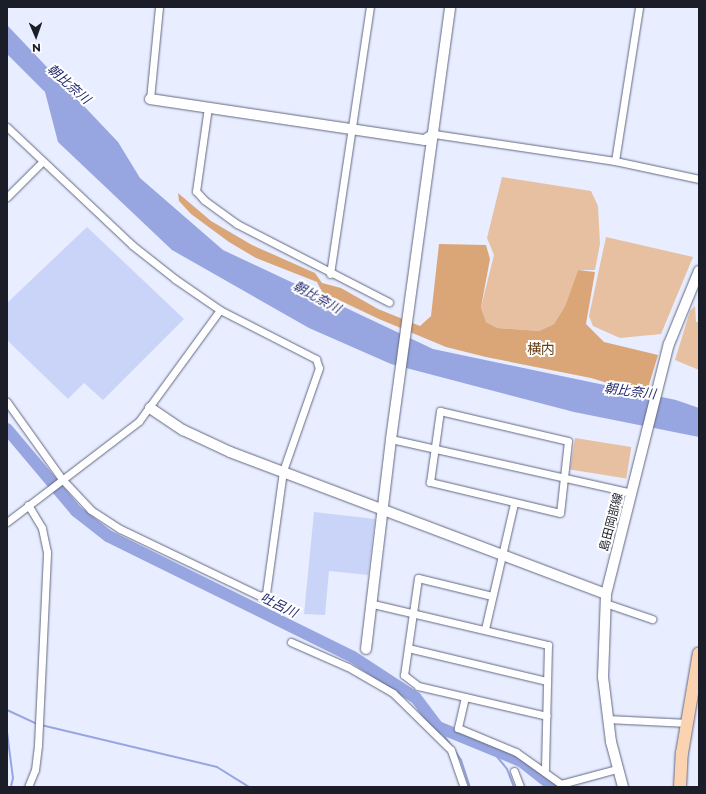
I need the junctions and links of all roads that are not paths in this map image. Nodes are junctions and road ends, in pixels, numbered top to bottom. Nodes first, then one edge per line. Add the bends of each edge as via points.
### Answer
1 (159, 7) edge
2 (370, 7) edge
3 (450, 7) edge
4 (639, 7) edge
5 (150, 99) joint
6 (208, 107) junction
7 (7, 127) edge
8 (352, 128) junction
9 (434, 131) junction
10 (616, 161) junction
11 (42, 162) junction
12 (699, 179) edge
13 (7, 197) edge
14 (699, 271) edge
15 (330, 274) junction
16 (389, 302) dead end
17 (220, 310) junction
18 (7, 402) edge
19 (150, 408) junction
20 (391, 438) junction
21 (434, 449) junction
22 (282, 473) junction
23 (565, 478) junction
24 (62, 479) junction
25 (632, 494) junction
26 (514, 503) junction
27 (28, 505) junction
28 (384, 509) junction
29 (7, 522) edge
30 (500, 556) junction
31 (492, 596) junction
32 (606, 598) junction
33 (373, 604) junction
34 (413, 613) junction
35 (652, 620) dead end
36 (485, 629) junction
37 (291, 642) dead end
38 (408, 648) junction
39 (366, 649) dead end
40 (699, 653) edge
41 (547, 681) junction
42 (465, 697) junction
43 (547, 716) junction
44 (607, 719) junction
45 (688, 723) junction
46 (617, 769) junction
47 (514, 771) dead end
48 (545, 771) junction
49 (28, 787) edge
50 (464, 787) edge
51 (520, 787) edge
52 (623, 787) edge
53 (680, 787) edge

1 - 5 street
2 - 8 street
3 - 9 street
4 - 10 street
5 - 6 street
6 - 8 street
6 - 15 street via 196,191 237,224
7 - 11 street
8 - 9 street via 425,140
8 - 15 street via 334,262
9 - 10 street
9 - 20 street
10 - 12 street
11 - 13 street
11 - 17 street via 132,245
14 - 25 street, 島田岡部線 via 679,317 657,391
15 - 16 street
17 - 19 street
17 - 22 street via 316,359 319,368
18 - 24 street
19 - 22 street via 206,442
19 - 24 street via 122,435
20 - 21 street
20 - 28 street
21 - 23 street
21 - 23 street via 440,411 568,441
21 - 26 street via 430,482
22 - 24 street via 266,594 260,596 104,520
22 - 28 street
23 - 25 street
23 - 26 street via 560,513
24 - 27 street
25 - 32 street, 島田岡部線
26 - 30 street
27 - 29 street
27 - 49 street via 39,521 46,543 40,719 35,770
28 - 30 street
28 - 33 street
30 - 31 street
30 - 32 street
31 - 34 street via 418,578
31 - 36 street
32 - 35 street
32 - 44 street, 島田岡部線 via 603,677
33 - 34 street
33 - 39 street
34 - 36 street
34 - 38 street
36 - 41 street via 548,645
37 - 50 street via 348,667 393,693 451,750
38 - 41 street
38 - 42 street via 404,675 418,686
40 - 45 main road
41 - 43 street
42 - 43 street
42 - 48 street via 458,728 516,752
43 - 48 street
44 - 45 street
44 - 46 street, 島田岡部線
45 - 53 main road
46 - 48 street via 561,784
46 - 52 street, 島田岡部線
47 - 51 street

